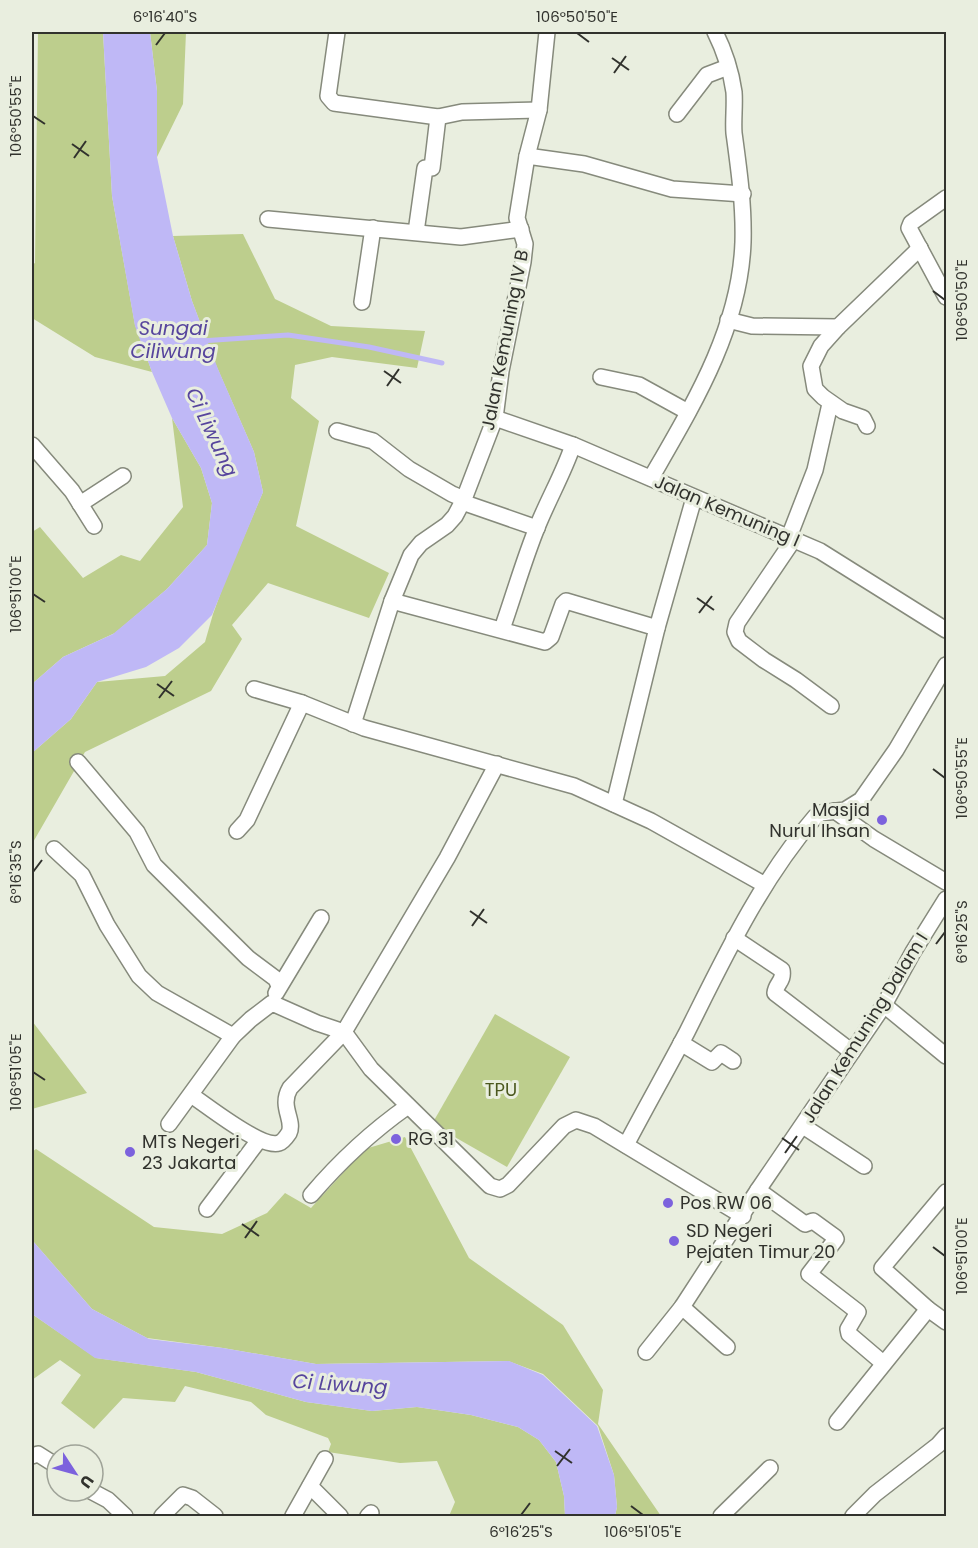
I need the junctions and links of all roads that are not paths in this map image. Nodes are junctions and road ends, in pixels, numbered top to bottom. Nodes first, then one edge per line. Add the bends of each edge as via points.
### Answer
1 (337, 32) edge
2 (547, 32) edge
3 (715, 32) edge
4 (728, 67) junction
5 (539, 110) junction
6 (677, 114) dead end
7 (438, 117) junction
8 (527, 156) junction
9 (742, 194) junction
10 (946, 198) edge
11 (268, 219) dead end
12 (373, 228) junction
13 (521, 230) junction
14 (416, 232) junction
15 (920, 248) junction
16 (946, 297) edge
17 (362, 302) dead end
18 (728, 320) junction
19 (838, 327) junction
20 (600, 377) dead end
21 (830, 404) junction
22 (688, 412) junction
23 (495, 418) junction
24 (867, 426) dead end
25 (337, 431) dead end
26 (32, 445) edge
27 (573, 445) junction
28 (123, 476) dead end
29 (651, 478) junction
30 (694, 498) junction
31 (463, 500) junction
32 (80, 504) junction
33 (94, 526) dead end
34 (537, 528) junction
35 (791, 538) junction
36 (392, 601) junction
37 (657, 628) junction
38 (502, 629) junction
39 (946, 630) edge
40 (946, 665) edge
41 (254, 689) dead end
42 (302, 703) junction
43 (831, 706) dead end
44 (353, 724) junction
45 (78, 762) dead end
46 (497, 764) junction
47 (614, 804) junction
48 (835, 811) junction
49 (237, 831) dead end
50 (54, 849) dead end
51 (946, 882) edge
52 (765, 885) junction
53 (945, 906) edge
54 (321, 918) dead end
55 (734, 938) junction
56 (279, 986) junction
57 (272, 1003) junction
58 (884, 1005) junction
59 (345, 1032) junction
60 (233, 1036) junction
61 (681, 1043) junction
62 (852, 1052) junction
63 (946, 1056) edge
64 (733, 1061) dead end
65 (191, 1095) junction
66 (408, 1106) junction
67 (169, 1124) dead end
68 (802, 1126) junction
69 (259, 1140) junction
70 (626, 1145) junction
71 (864, 1166) dead end
72 (758, 1190) junction
73 (946, 1192) edge
74 (311, 1195) dead end
75 (207, 1209) dead end
76 (743, 1216) junction
77 (682, 1306) junction
78 (928, 1309) junction
79 (946, 1322) edge
80 (727, 1347) dead end
81 (646, 1352) dead end
82 (883, 1363) junction
83 (837, 1422) dead end
84 (946, 1436) edge
85 (325, 1459) dead end
86 (770, 1468) dead end
87 (310, 1486) junction
88 (105, 1498) edge
89 (125, 1516) edge
90 (162, 1516) edge
91 (215, 1516) edge
92 (293, 1516) edge
93 (340, 1516) edge
94 (721, 1516) edge
95 (853, 1516) edge

1 - 7 street via 328,96 332,102
2 - 5 street, Jalan Kemuning IV B
3 - 4 street
4 - 6 street via 707,75
4 - 9 street via 734,93
5 - 7 street via 462,112
5 - 8 street, Jalan Kemuning IV B
7 - 14 street via 432,168 425,168
8 - 9 street via 584,164 665,188
8 - 13 street, Jalan Kemuning IV B via 517,218
9 - 18 street via 740,267
10 - 15 street via 910,225 909,232
11 - 12 street
12 - 14 street
12 - 17 street
13 - 14 street via 461,237
13 - 23 street, Jalan Kemuning IV B via 524,262
15 - 16 street
15 - 19 street
18 - 19 street via 752,326
18 - 22 street via 718,352
19 - 21 street via 821,346 811,366 815,389
20 - 22 street via 639,384
21 - 24 street via 863,418
21 - 35 street via 815,470
22 - 29 street
23 - 27 street, Jalan Kemuning I
23 - 31 street, Jalan Kemuning IV B
25 - 31 street via 373,441 409,469
26 - 32 street
27 - 29 street, Jalan Kemuning I
27 - 34 street
28 - 32 street
29 - 30 street, Jalan Kemuning I
30 - 35 street, Jalan Kemuning I
30 - 37 street
31 - 34 street
31 - 36 street, Jalan Kemuning IV B via 447,525 411,555
32 - 33 street
34 - 38 street
35 - 39 street, Jalan Kemuning I via 856,572
35 - 43 street via 736,623 735,632 764,660
36 - 38 street
36 - 44 street, Jalan Kemuning IV B
37 - 38 street via 566,601 551,637 545,642
37 - 47 street
40 - 48 street via 861,800
41 - 42 street
42 - 44 street
42 - 49 street via 247,820
44 - 46 street
45 - 56 street via 137,832 154,865
46 - 47 street via 574,786
46 - 59 street
47 - 52 street
48 - 51 street
48 - 52 street via 815,817
50 - 60 street via 82,875 107,925 140,976 157,993
52 - 55 street
53 - 58 street, Jalan Kemuning Dalam I
54 - 56 street
55 - 61 street
55 - 62 street via 782,970 783,978 775,993
56 - 57 street
57 - 59 street
57 - 60 street
58 - 62 street, Jalan Kemuning Dalam I
58 - 63 street
59 - 66 street via 371,1069
59 - 69 street via 290,1088 285,1105 291,1127 282,1142
60 - 65 street
61 - 64 street via 712,1062 721,1053
61 - 70 street
62 - 68 street, Jalan Kemuning Dalam I
65 - 67 street
65 - 69 street
66 - 70 street via 478,1176 500,1189 572,1120 594,1126
66 - 74 street via 336,1165
68 - 71 street
68 - 72 street, Jalan Kemuning Dalam I
69 - 75 street
70 - 76 street
72 - 76 street, Jalan Kemuning Dalam I
72 - 82 street via 805,1224 813,1221 835,1237 809,1274 858,1312 849,1334
73 - 78 street via 882,1267
76 - 77 street, Jalan Kemuning Dalam I
77 - 80 street
77 - 81 street, Jalan Kemuning Dalam I
78 - 79 street
78 - 82 street
82 - 83 street
84 - 95 street
85 - 87 street
86 - 94 street
87 - 92 street
87 - 93 street
88 - 89 street
90 - 91 street via 183,1495

